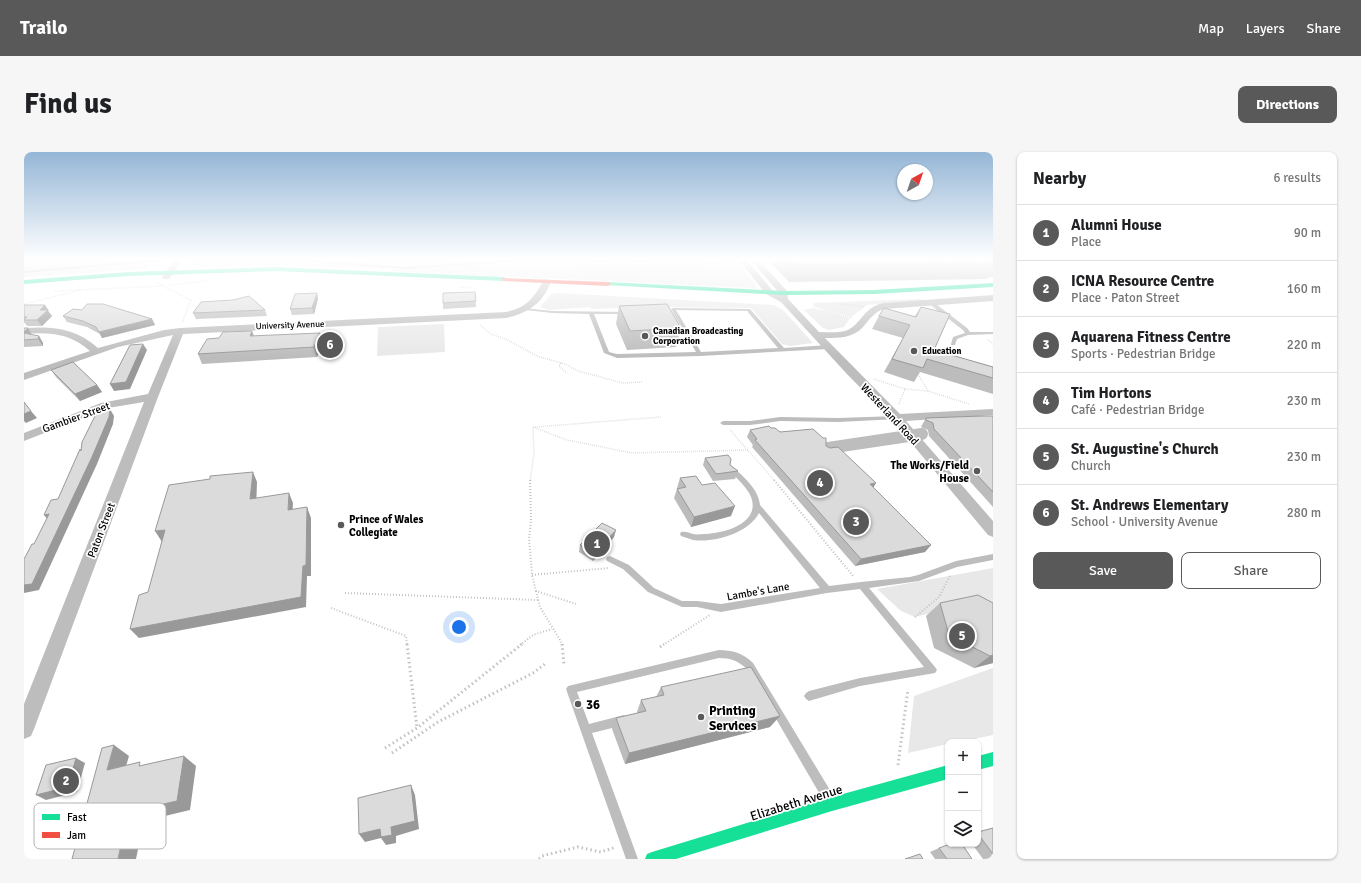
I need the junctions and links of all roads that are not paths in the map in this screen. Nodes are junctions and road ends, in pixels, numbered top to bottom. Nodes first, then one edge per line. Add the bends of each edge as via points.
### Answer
1 (543, 292) edge
2 (705, 292) edge
3 (769, 292) edge
4 (781, 292) edge
5 (874, 292) edge
6 (993, 292) edge
7 (784, 296) junction
8 (993, 298) edge
9 (930, 302) junction
10 (526, 309) junction
11 (631, 311) edge
12 (591, 312) junction
13 (180, 329) junction
14 (24, 331) edge
15 (968, 334) junction
16 (993, 334) edge
17 (816, 335) junction
18 (953, 344) dead end
19 (828, 347) junction
20 (782, 349) junction
21 (96, 351) junction
22 (700, 354) junction
23 (24, 377) edge
24 (152, 397) junction
25 (993, 412) edge
26 (897, 413) junction
27 (723, 423) road end
28 (922, 434) dead end
29 (24, 437) edge
30 (828, 448) edge
31 (731, 469) edge
32 (757, 506) junction
33 (993, 531) edge
34 (684, 534) dead end
35 (993, 557) edge
36 (610, 559) dead end
37 (861, 585) junction
38 (827, 590) junction
39 (809, 696) dead end
40 (630, 718) edge
41 (24, 729) edge
42 (586, 730) junction
43 (993, 759) edge
44 (981, 763) edge
45 (945, 773) edge
46 (832, 804) junction
47 (661, 858) edge
48 (632, 859) edge

1 - 10 street, University Avenue via 538,300
2 - 7 main road
3 - 7 main road
4 - 7 street, Westerland Road
5 - 7 main road
6 - 7 main road via 866,299
7 - 17 street, Westerland Road
8 - 9 street
9 - 15 lane
9 - 17 street via 876,308 870,311 858,327 848,333
10 - 12 lane
10 - 13 street, University Avenue via 506,315 485,317
11 - 12 lane
12 - 22 lane via 607,353 611,355
13 - 21 street, University Avenue
13 - 24 street, Paton Street
14 - 21 street via 66,331
15 - 16 lane
15 - 18 lane via 955,338
17 - 19 street, Westerland Road
19 - 20 lane
19 - 26 street, Westerland Road via 850,371
20 - 22 lane
20 - 22 lane via 748,310 671,311
21 - 23 street, University Avenue
24 - 29 street, Gambier Street via 105,405
24 - 41 street, Paton Street
25 - 26 street
26 - 27 lane
26 - 33 street, Westerland Road
28 - 30 street, bridge via 866,440
31 - 32 lane via 738,474 756,498
32 - 34 lane via 754,516 738,530 707,537
32 - 38 lane
35 - 37 lane, Lambe's Lane via 956,564 919,578
36 - 38 lane, Lambe's Lane via 626,567 651,590 682,604 721,608
37 - 38 lane, Lambe's Lane
37 - 39 lane via 932,670 860,682
40 - 42 lane
42 - 46 lane via 571,689 668,665 730,654 739,657 750,666
42 - 48 lane
43 - 44 main road
45 - 46 main road, Elizabeth Avenue
46 - 47 main road, Elizabeth Avenue

